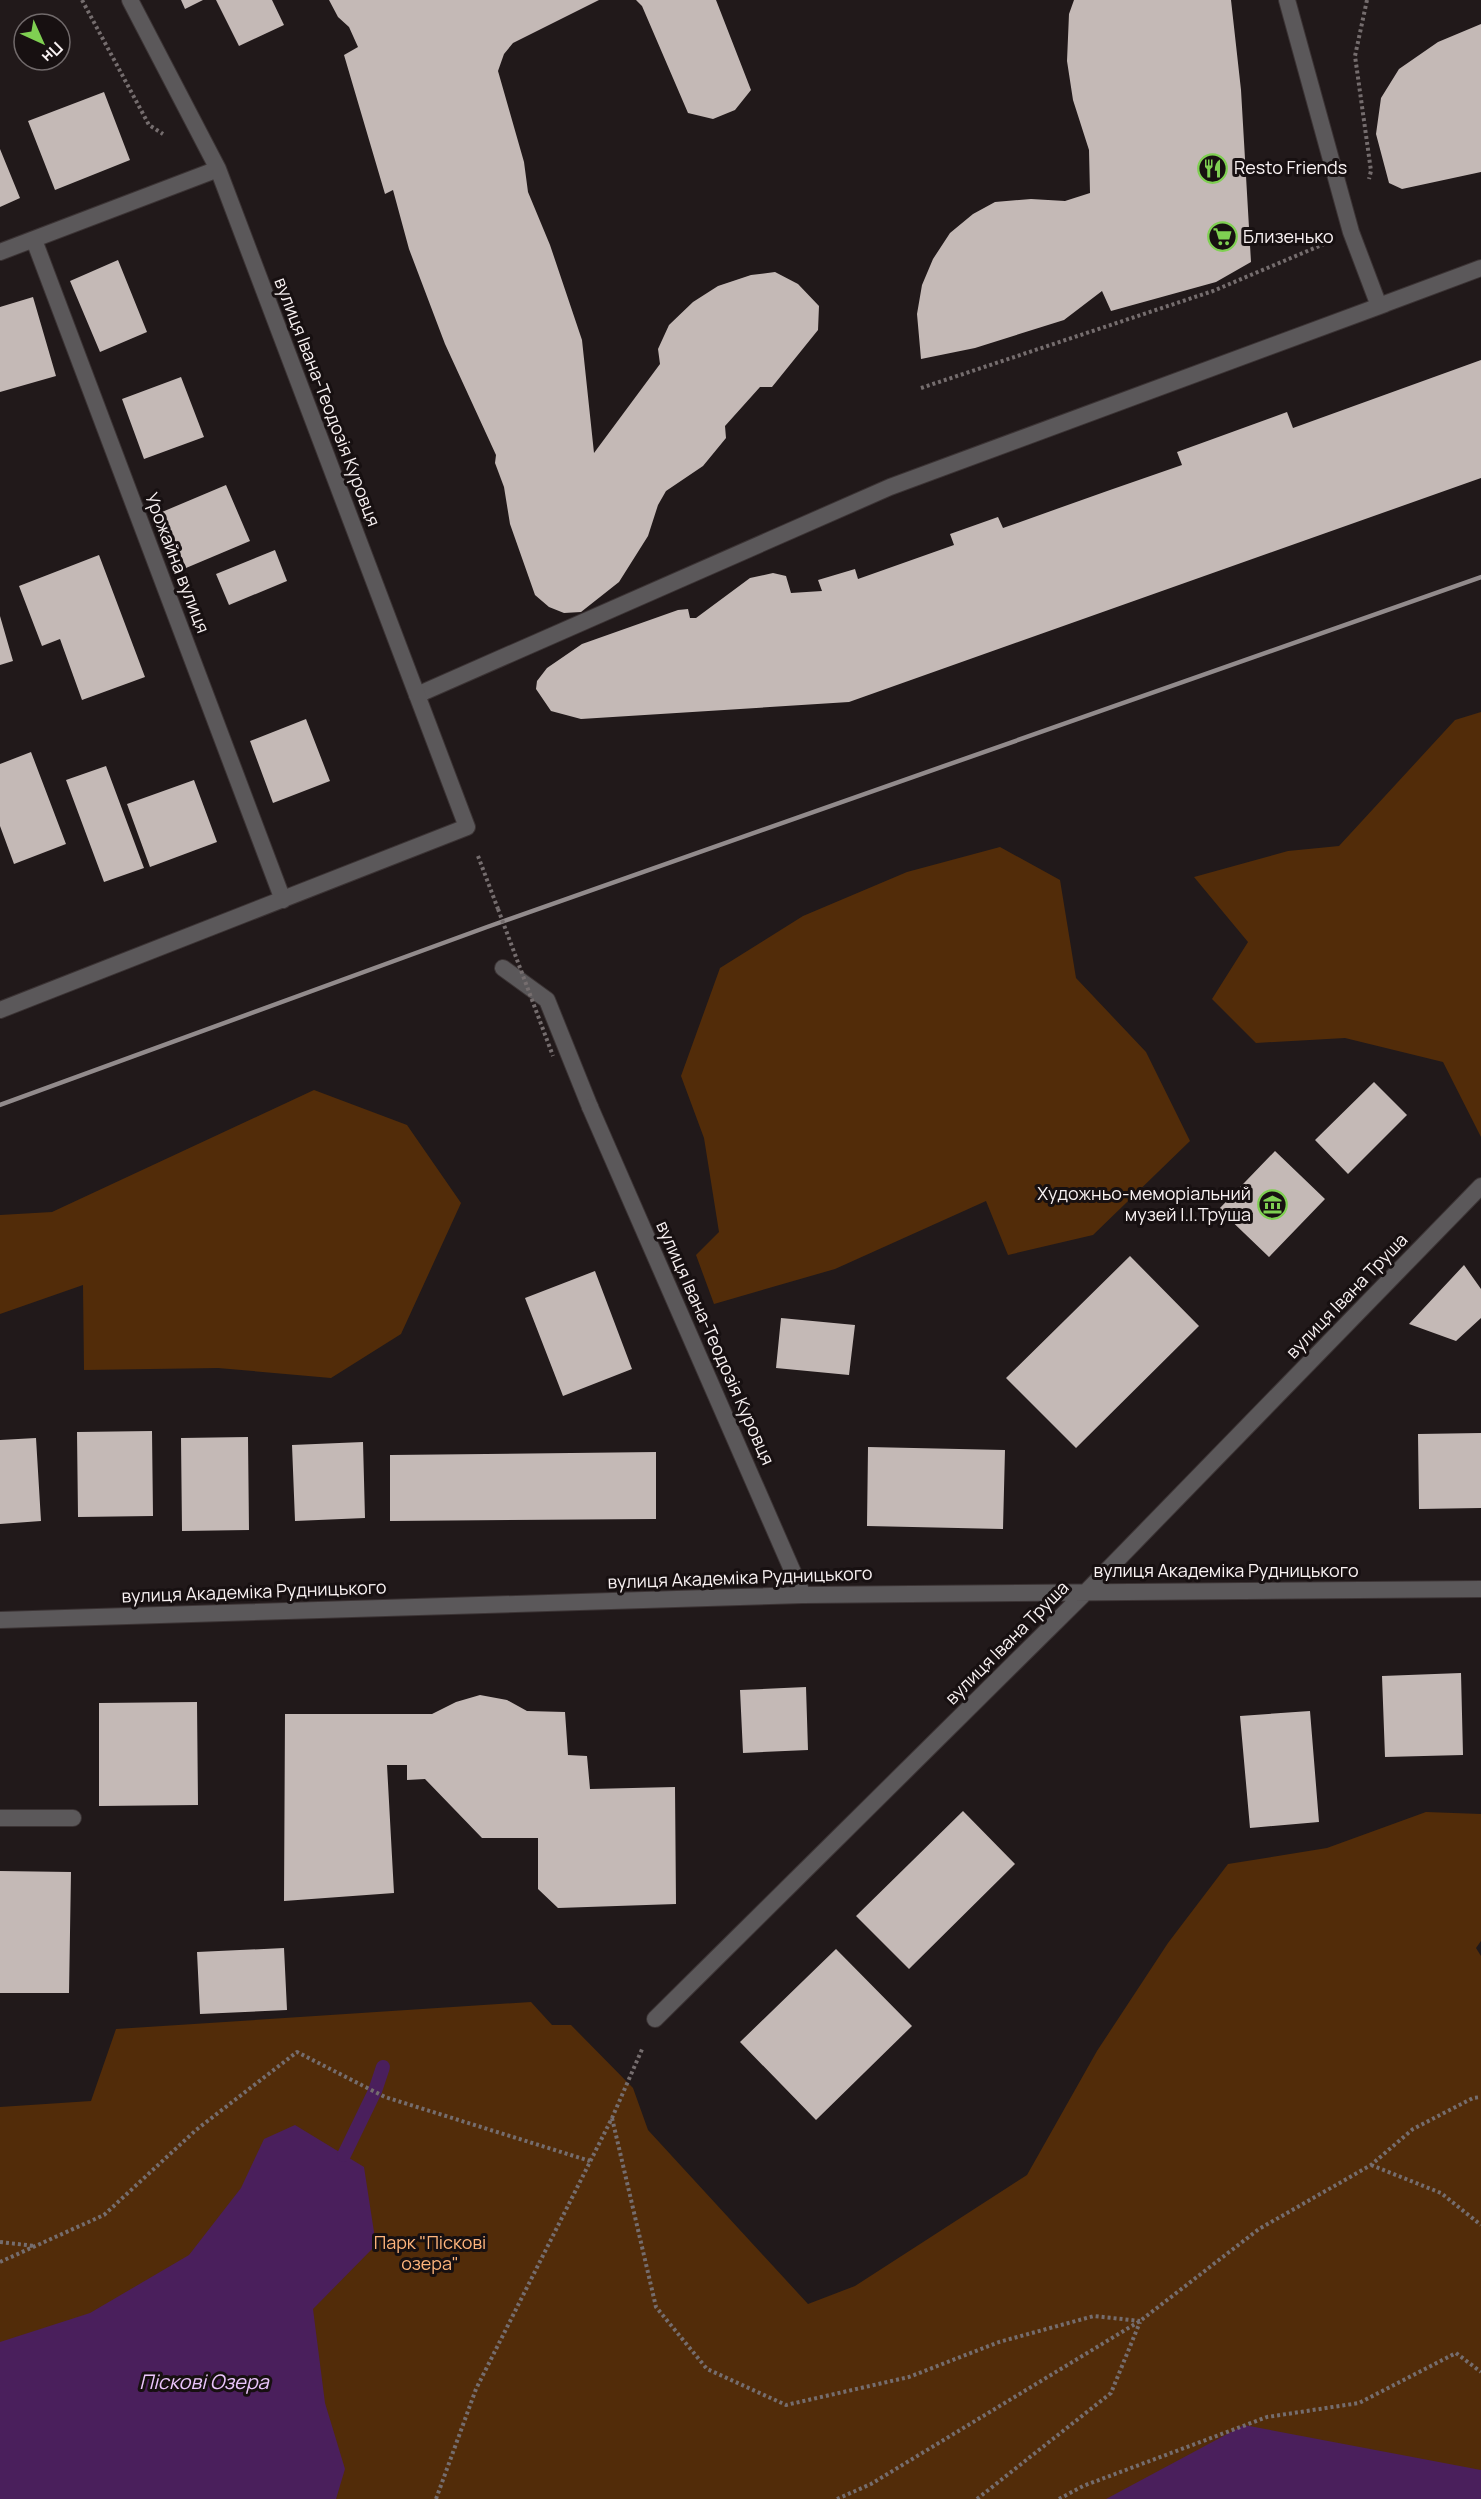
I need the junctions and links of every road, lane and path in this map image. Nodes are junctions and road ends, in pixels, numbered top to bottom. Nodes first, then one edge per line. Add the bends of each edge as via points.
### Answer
1 (130, 0) edge
2 (1287, 0) edge
3 (1367, 0) edge
4 (218, 169) junction
5 (1368, 182) dead end
6 (1352, 232) junction
7 (34, 240) junction
8 (0, 252) edge
9 (1481, 268) edge
10 (1379, 306) junction
11 (921, 388) dead end
12 (417, 695) junction
13 (475, 850) dead end
14 (283, 900) junction
15 (503, 968) dead end
16 (0, 1010) edge
17 (553, 1056) dead end
18 (1481, 1186) edge
19 (1481, 1589) edge
20 (1087, 1591) junction
21 (803, 1595) junction
22 (0, 1620) edge
23 (0, 1818) edge
24 (73, 1818) dead end
25 (655, 2019) joint
26 (1481, 2097) edge
27 (612, 2118) junction
28 (590, 2162) junction
29 (1371, 2165) junction
30 (1481, 2224) edge
31 (0, 2242) edge
32 (35, 2246) junction
33 (0, 2262) edge
34 (1140, 2321) junction
35 (1481, 2372) edge
36 (436, 2499) edge
37 (837, 2499) edge
38 (977, 2499) edge
39 (1059, 2499) edge

1 - 4 street, вулиця Івана-Теодозія Куровця
2 - 6 street
3 - 5 path via 1355,56 1371,171
4 - 7 street
4 - 12 street, вулиця Івана-Теодозія Куровця
6 - 10 street
6 - 11 path via 1213,291
7 - 8 street
7 - 14 street, Урожайна вулиця
9 - 10 street
10 - 12 street via 890,487
12 - 14 street, вулиця Івана-Теодозія Куровця via 466,827
13 - 17 path, bridge
14 - 16 street
15 - 21 street, вулиця Івана-Теодозія Куровця via 547,1000
18 - 20 street, вулиця Івана Труша
19 - 20 street, вулиця Академіка Рудницького
20 - 21 street, вулиця Академіка Рудницького
20 - 25 street, вулиця Івана Труша
21 - 22 street, вулиця Академіка Рудницького
23 - 24 street
25 - 27 path
26 - 29 path via 1413,2129
27 - 28 path
27 - 34 path via 656,2307 707,2369 786,2405 909,2377 999,2342 1094,2316
28 - 32 path via 385,2097 297,2052 196,2130 104,2215
28 - 36 path via 476,2389
29 - 30 path via 1441,2193
29 - 34 path via 1259,2229
31 - 32 path
32 - 33 path
34 - 37 path via 871,2484
34 - 38 path via 1111,2393
35 - 39 path via 1456,2353 1359,2403 1267,2417 1083,2486

